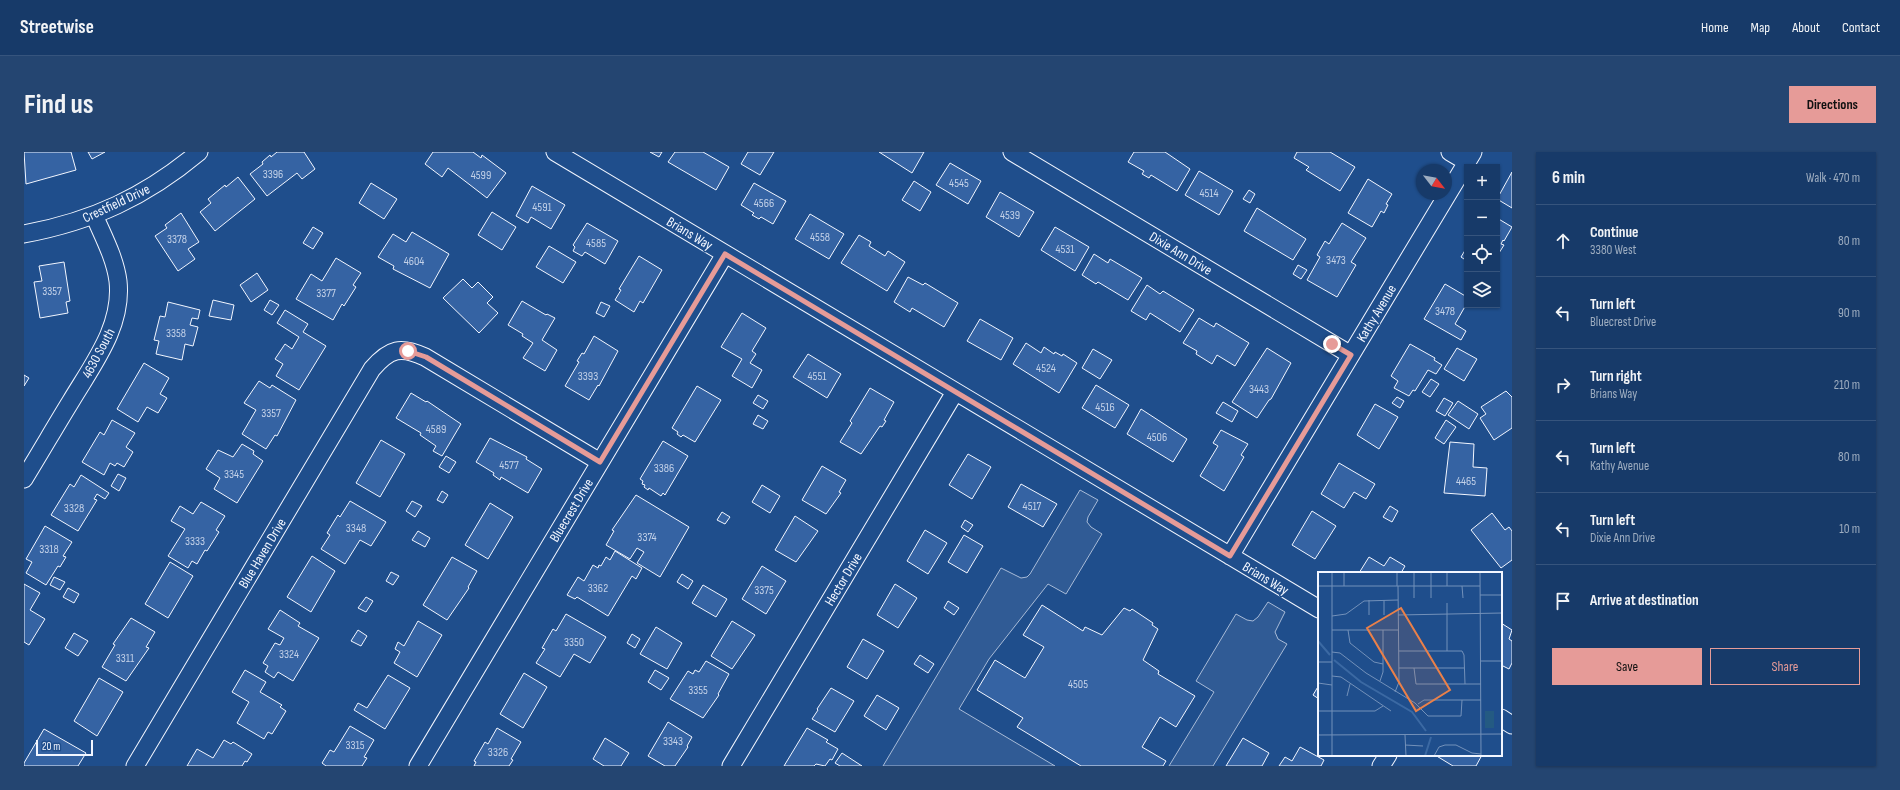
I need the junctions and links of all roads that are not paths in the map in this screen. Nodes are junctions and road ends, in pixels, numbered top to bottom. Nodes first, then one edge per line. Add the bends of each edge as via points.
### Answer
1 (199, 152) edge
2 (555, 152) edge
3 (1012, 152) edge
4 (1450, 152) edge
5 (1470, 157) edge
6 (94, 215) junction
7 (24, 234) edge
8 (725, 254) junction
9 (1351, 355) junction
10 (955, 392) junction
11 (600, 462) junction
12 (24, 479) edge
13 (1230, 556) junction
14 (1318, 608) edge
15 (1502, 719) edge
16 (1512, 725) edge
17 (1387, 756) edge
18 (135, 766) edge
19 (418, 766) edge
20 (731, 766) edge
21 (1381, 766) edge

1 - 6 street, Crestfield Drive via 148,189
2 - 8 street, Brians Way
3 - 9 street, Dixie Ann Drive
4 - 5 street
5 - 9 street, Kathy Avenue
6 - 7 street, Crestfield Drive
6 - 12 street, 4630 South via 111,254 118,281 113,324 95,361
8 - 10 street, Brians Way
8 - 11 street, Bluecrest Drive
9 - 13 street, Kathy Avenue
10 - 13 street, Brians Way
10 - 20 street, Hector Drive
11 - 18 street, Blue Haven Drive via 426,357 398,349 380,360 372,369
11 - 19 street, Bluecrest Drive
13 - 14 street, Brians Way
15 - 16 street
17 - 21 street

